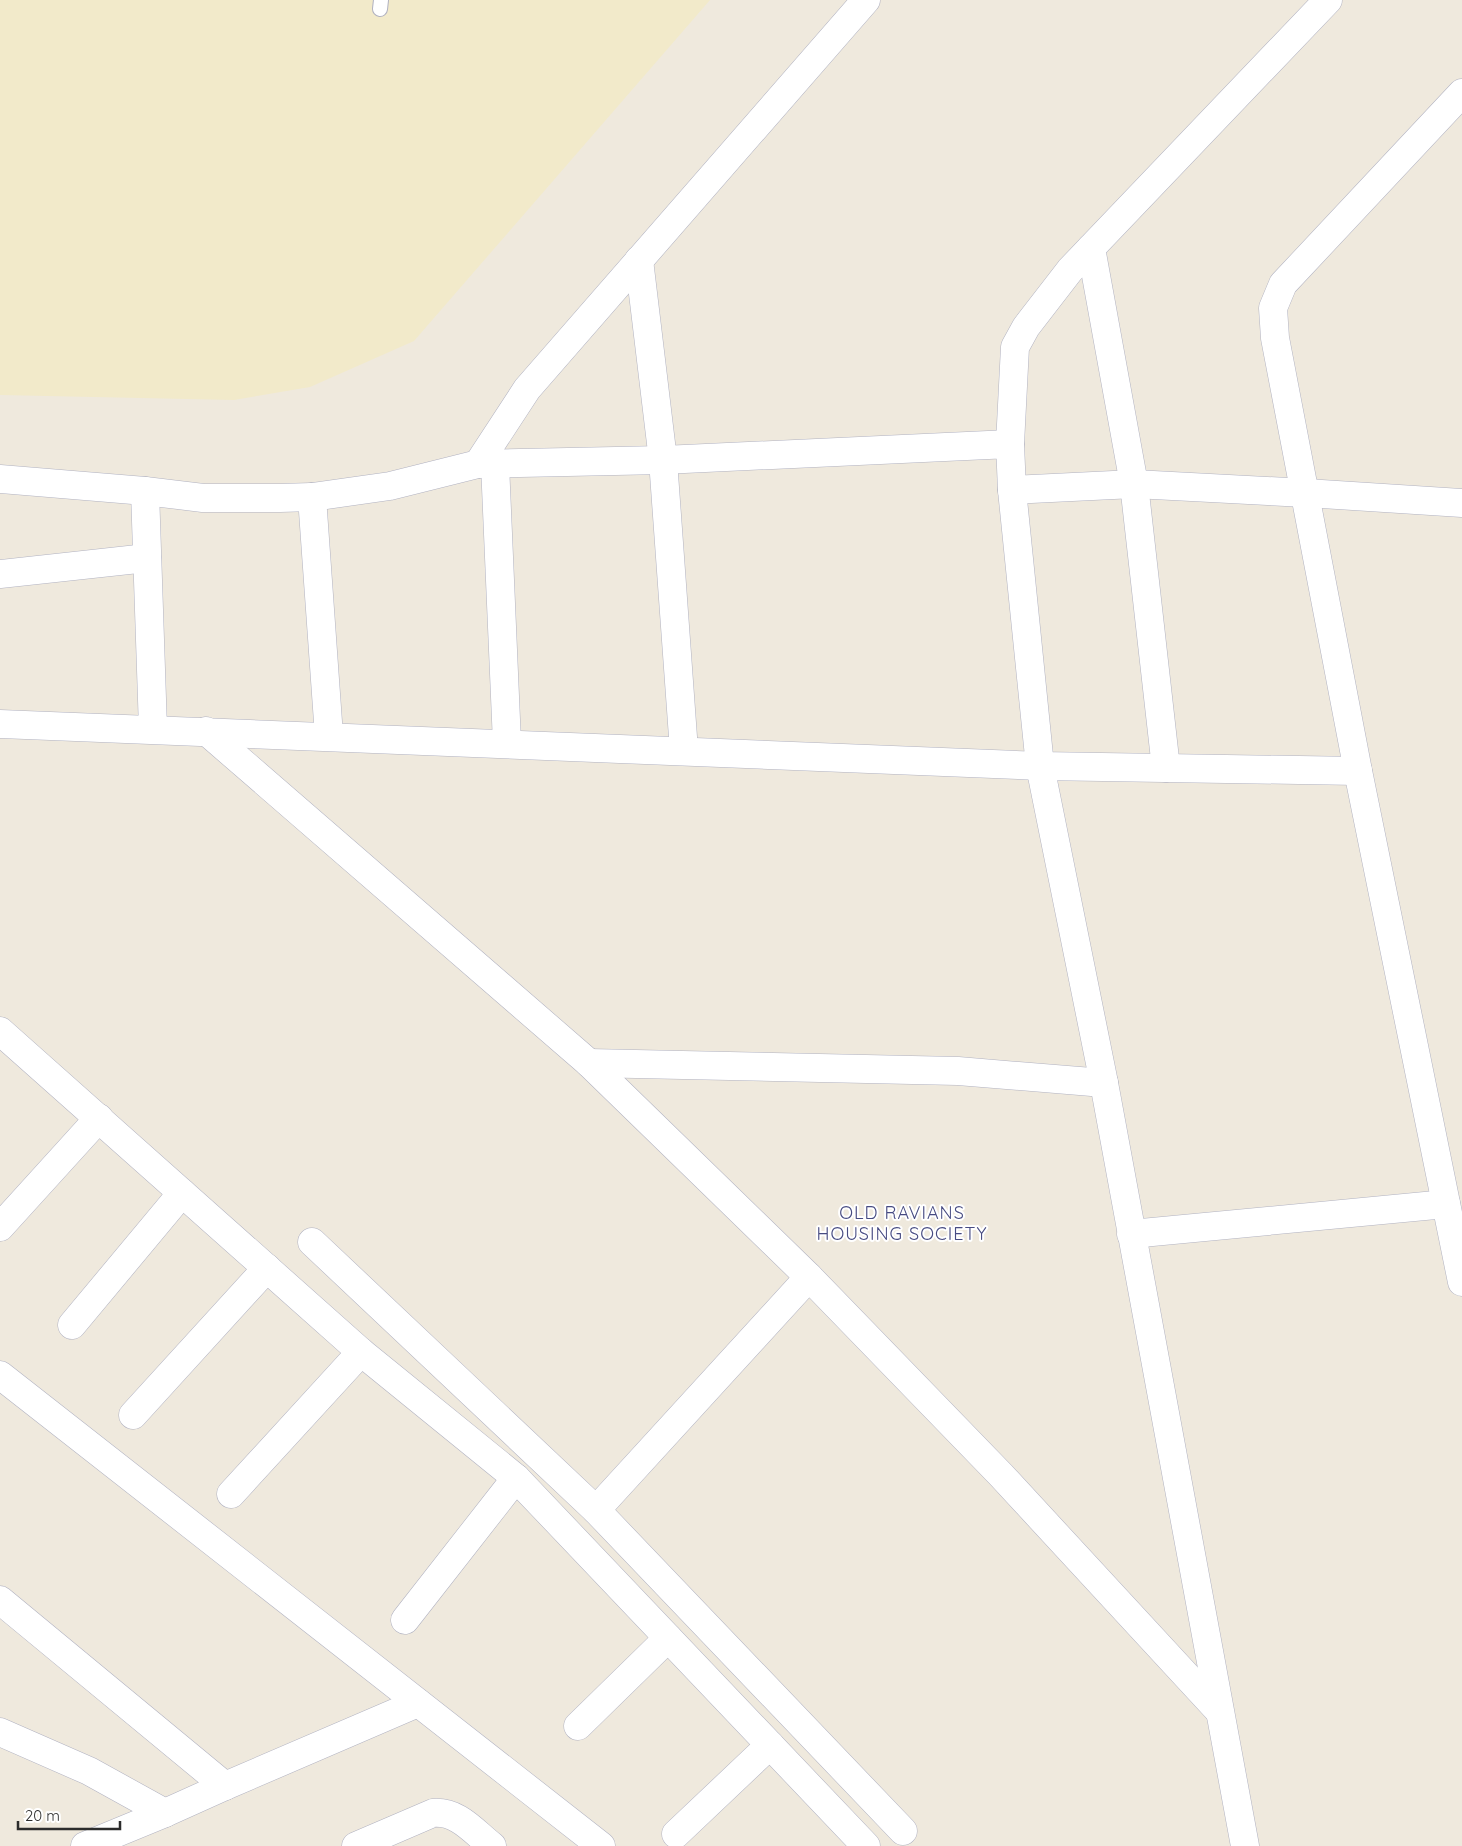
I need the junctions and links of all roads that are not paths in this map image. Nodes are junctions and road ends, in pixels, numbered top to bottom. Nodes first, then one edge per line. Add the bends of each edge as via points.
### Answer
1 (866, 0) edge
2 (1328, 0) edge
3 (1462, 93) edge
4 (1091, 248) junction
5 (639, 260) junction
6 (1010, 444) junction
7 (663, 460) junction
8 (487, 464) junction
9 (0, 479) edge
10 (1134, 484) junction
11 (1012, 490) junction
12 (145, 491) junction
13 (1306, 493) junction
14 (312, 497) junction
15 (1462, 504) edge
16 (147, 558) junction
17 (0, 574) edge
18 (0, 724) edge
19 (153, 729) junction
20 (206, 731) junction
21 (329, 736) junction
22 (507, 743) junction
23 (684, 751) junction
24 (1040, 766) junction
25 (1166, 768) junction
26 (1358, 771) junction
27 (4, 1044) edge
28 (589, 1064) junction
29 (1104, 1083) junction
30 (99, 1118) junction
31 (182, 1193) junction
32 (1446, 1204) junction
33 (0, 1227) edge
34 (1131, 1234) junction
35 (312, 1242) dead end
36 (267, 1268) junction
37 (809, 1278) junction
38 (1462, 1282) edge
39 (72, 1325) dead end
40 (361, 1352) junction
41 (0, 1375) edge
42 (133, 1415) dead end
43 (516, 1478) junction
44 (231, 1494) dead end
45 (596, 1510) junction
46 (0, 1600) edge
47 (404, 1620) dead end
48 (668, 1638) junction
49 (418, 1703) junction
50 (1219, 1711) junction
51 (578, 1726) dead end
52 (0, 1732) edge
53 (770, 1746) junction
54 (224, 1786) junction
55 (165, 1813) junction
56 (903, 1831) dead end
57 (676, 1834) dead end
58 (85, 1846) edge
59 (356, 1846) edge
60 (492, 1846) edge
61 (601, 1846) edge
62 (866, 1846) edge
63 (1245, 1846) edge

1 - 5 street
2 - 4 street
3 - 13 street via 1284,284 1273,308 1275,338
4 - 6 street via 1026,327 1016,347
4 - 10 street
5 - 7 street
5 - 8 street via 527,389
6 - 7 street
6 - 11 street
7 - 8 street
7 - 23 street
8 - 14 street via 390,486
8 - 22 street
9 - 12 street
10 - 11 street
10 - 13 street
10 - 25 street
11 - 24 street
12 - 14 street via 203,498
12 - 16 street
13 - 15 street
13 - 26 street
14 - 21 street
16 - 17 street
16 - 19 street
18 - 19 street
19 - 20 street
20 - 21 street
20 - 28 street
21 - 22 street
22 - 23 street
23 - 24 street
24 - 25 street
24 - 29 street
25 - 26 street
26 - 32 street
27 - 30 street
28 - 29 street via 958,1071
28 - 37 street
29 - 34 street
30 - 31 street
30 - 33 street
31 - 36 street
31 - 39 street
32 - 34 street
32 - 38 street
34 - 50 street
35 - 45 street
36 - 40 street
36 - 42 street
37 - 45 street
37 - 50 street via 1001,1475
40 - 43 street
40 - 44 street
41 - 49 street
43 - 47 street
43 - 48 street
45 - 56 street
46 - 54 street
48 - 51 street
48 - 53 street
49 - 54 street
49 - 61 street
50 - 63 street
52 - 55 street via 89,1771
53 - 57 street
53 - 62 street
54 - 55 street
55 - 58 street
59 - 60 street via 433,1813 444,1812 455,1816

